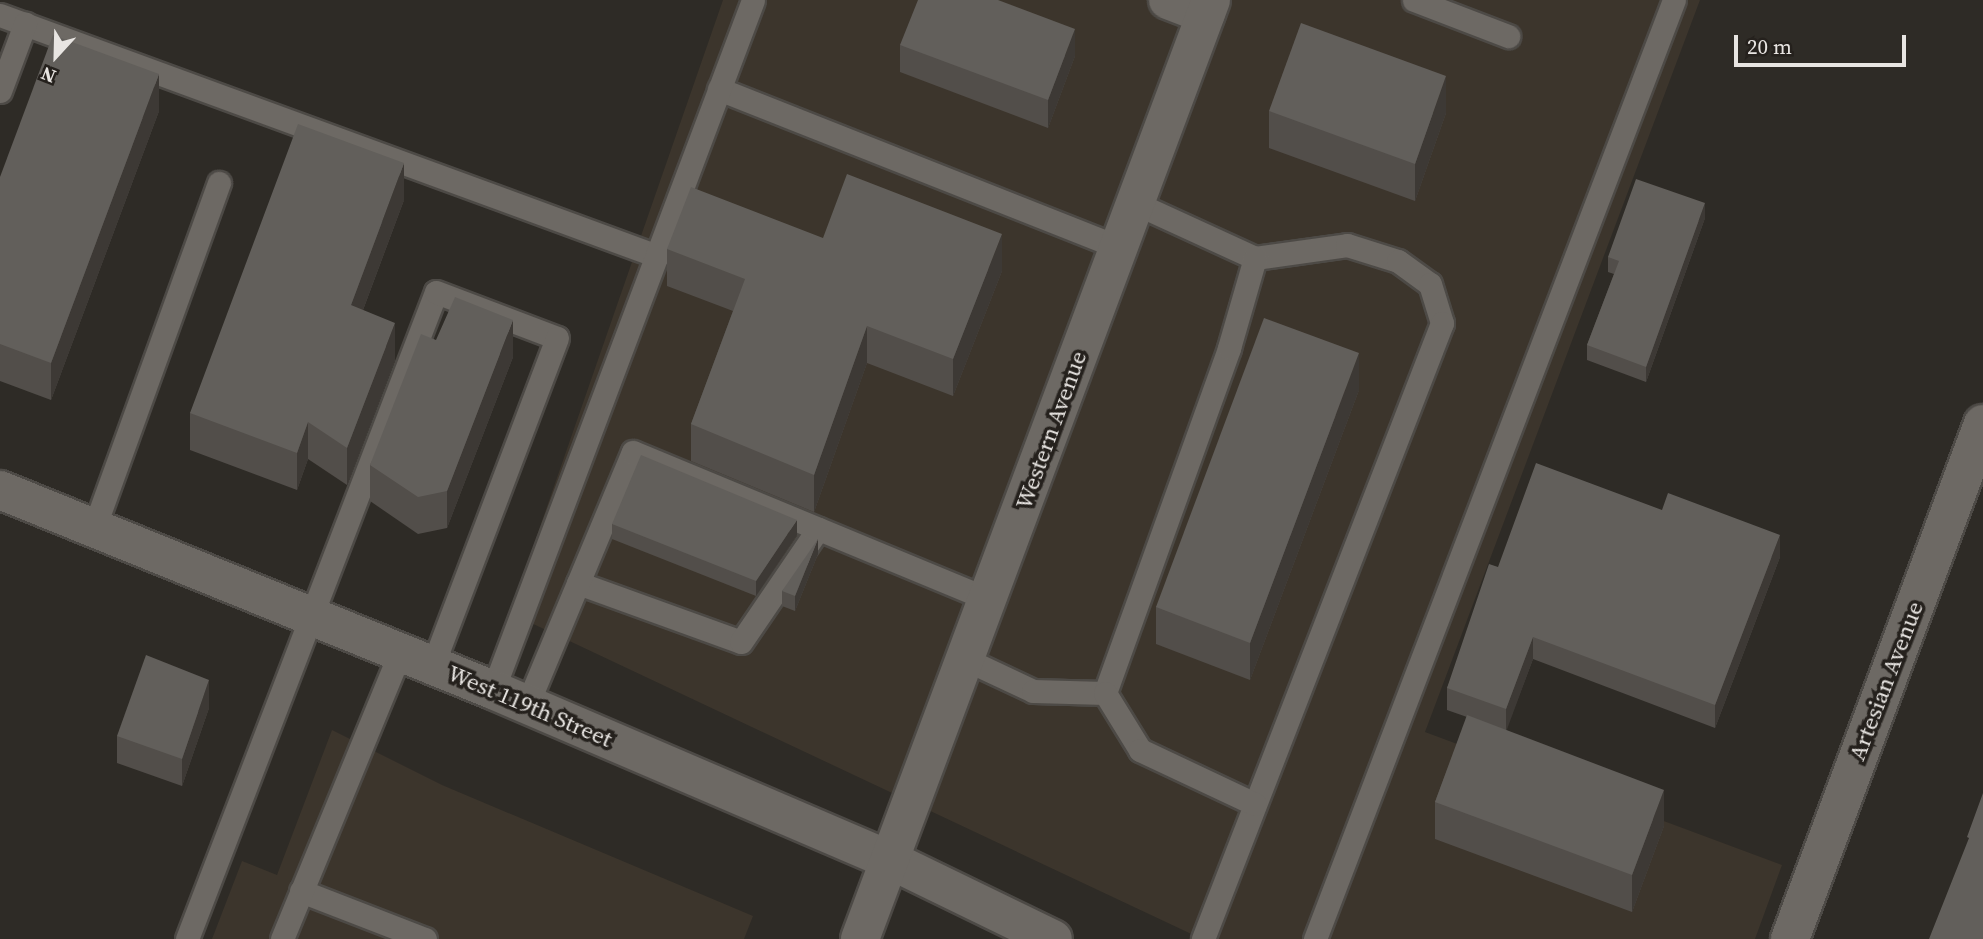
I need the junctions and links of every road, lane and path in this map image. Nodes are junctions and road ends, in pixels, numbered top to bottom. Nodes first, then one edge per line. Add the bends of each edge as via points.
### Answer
1 (753, 0) edge
2 (1168, 0) edge
3 (1414, 0) edge
4 (1674, 0) edge
5 (1208, 7) edge
6 (0, 15) edge
7 (25, 24) junction
8 (1508, 36) dead end
9 (719, 89) junction
10 (0, 91) edge
11 (219, 183) dead end
12 (1135, 203) junction
13 (1119, 247) junction
14 (657, 256) junction
15 (1255, 258) junction
16 (1983, 424) edge
17 (0, 490) edge
18 (94, 527) junction
19 (818, 529) junction
20 (578, 583) junction
21 (988, 599) junction
22 (313, 616) junction
23 (417, 657) junction
24 (965, 659) junction
25 (1105, 693) junction
26 (510, 697) junction
27 (1255, 804) junction
28 (890, 860) junction
29 (301, 891) junction
30 (187, 939) edge
31 (282, 939) edge
32 (425, 939) edge
33 (860, 939) edge
34 (1053, 939) edge
35 (1203, 939) edge
36 (1314, 939) edge
37 (1790, 939) edge

1 - 9 lane
2 - 5 street
3 - 8 lane
4 - 36 lane
5 - 12 street, Western Avenue
6 - 7 lane
7 - 10 lane
7 - 14 lane
9 - 13 lane
9 - 14 lane
11 - 18 lane
12 - 13 street, Western Avenue
12 - 15 lane
13 - 21 street, Western Avenue
14 - 26 lane
15 - 25 lane via 1229,348
15 - 27 lane via 1347,245 1398,261 1430,284 1442,323
16 - 37 street, Artesian Avenue
17 - 18 street, West 119th Street
18 - 22 street, West 119th Street
19 - 20 lane via 741,642
19 - 20 lane via 633,452
19 - 21 lane
20 - 26 lane
21 - 24 street, Western Avenue
22 - 23 street, West 119th Street
22 - 23 lane via 436,292 557,338
22 - 30 lane
23 - 26 street, West 119th Street
23 - 29 lane
24 - 25 lane via 1033,691
24 - 28 street, Western Avenue
25 - 27 lane via 1140,750
26 - 28 street, West 119th Street
27 - 35 lane
28 - 33 street, Western Avenue
28 - 34 street, West 119th Street
29 - 31 lane
29 - 32 lane

